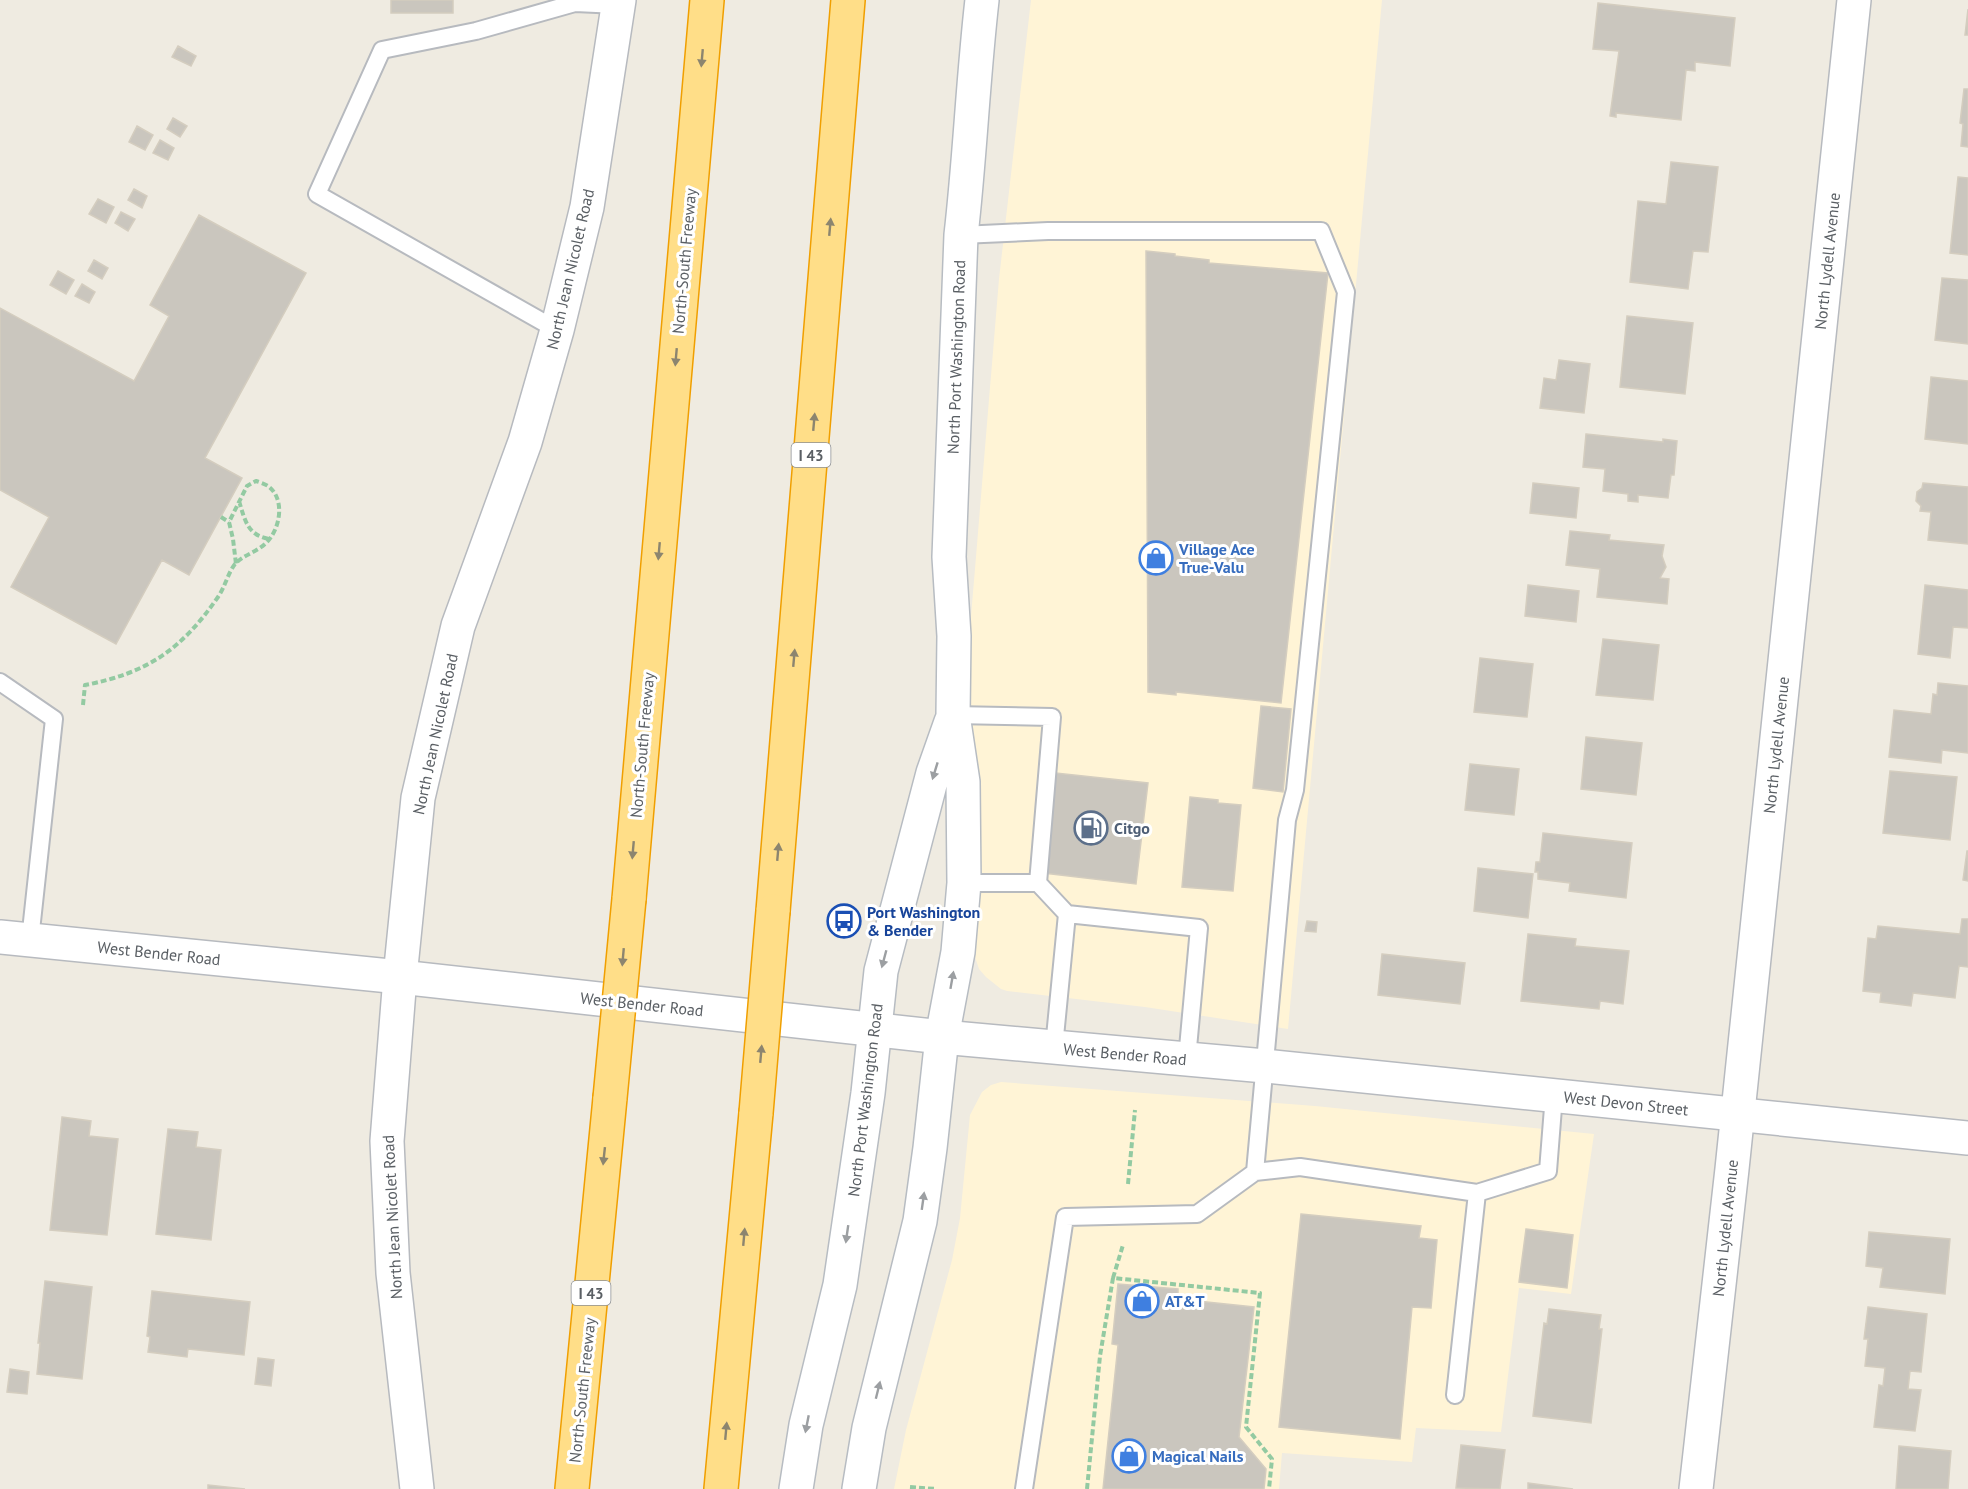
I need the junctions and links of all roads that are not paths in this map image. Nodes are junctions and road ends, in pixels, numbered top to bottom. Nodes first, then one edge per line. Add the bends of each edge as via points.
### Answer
1 (707, 0) edge
2 (848, 0) edge
3 (982, 0) edge
4 (1854, 0) edge
5 (619, 2) edge
6 (961, 235) junction
7 (557, 330) junction
8 (0, 682) edge
9 (953, 716) junction
10 (964, 883) junction
11 (1038, 883) junction
12 (1067, 914) junction
13 (15, 938) edge
14 (400, 977) junction
15 (875, 1030) junction
16 (942, 1037) junction
17 (1054, 1047) junction
18 (1187, 1059) junction
19 (1275, 1068) junction
20 (1554, 1095) junction
21 (1737, 1114) junction
22 (1968, 1138) edge
23 (1255, 1172) junction
24 (1477, 1193) junction
25 (1455, 1395) dead end
26 (417, 1489) edge
27 (572, 1489) edge
28 (721, 1489) edge
29 (796, 1489) edge
30 (859, 1489) edge
31 (1024, 1489) edge
32 (1696, 1489) edge

1 -> 27 highway, North-South Freeway / I 43, bridge via 629,899
28 -> 2 highway, I 43, bridge
3 - 6 street, North Port Washington Road
4 - 21 street, North Lydell Avenue
5 - 7 street, North Jean Nicolet Road via 587,207
5 - 7 lane via 575,3 477,31 382,50 317,194
6 - 9 street, North Port Washington Road via 949,557 954,636
6 - 19 lane via 1321,231 1346,292 1295,790 1287,820
7 - 14 street, North Jean Nicolet Road via 525,442 458,626 418,798
8 - 13 lane via 54,719
9 - 10 street, North Port Washington Road via 963,783
9 - 11 lane via 1052,717
9 -> 15 street, North Port Washington Road via 933,773 881,971
10 - 11 lane
16 -> 10 street, North Port Washington Road via 958,952
11 - 12 lane
12 - 17 lane
12 - 18 lane via 1200,927
13 - 14 street, West Bender Road
14 - 15 street, West Bender Road
14 - 26 street, North Jean Nicolet Road via 387,1141 393,1273
15 - 16 street, West Bender Road
15 -> 29 street, North Port Washington Road via 840,1285 806,1425
16 - 17 street, West Bender Road
30 -> 16 street, North Port Washington Road via 869,1428 920,1221
17 - 18 street, West Bender Road
18 - 19 street, West Bender Road
19 - 20 street, West Devon Street
19 - 23 lane
20 - 21 street, West Devon Street
20 - 24 lane via 1548,1171
21 - 22 street, West Devon Street
21 - 32 street, North Lydell Avenue
23 - 24 lane via 1300,1167
23 - 31 lane via 1197,1214 1065,1217
24 - 25 lane

